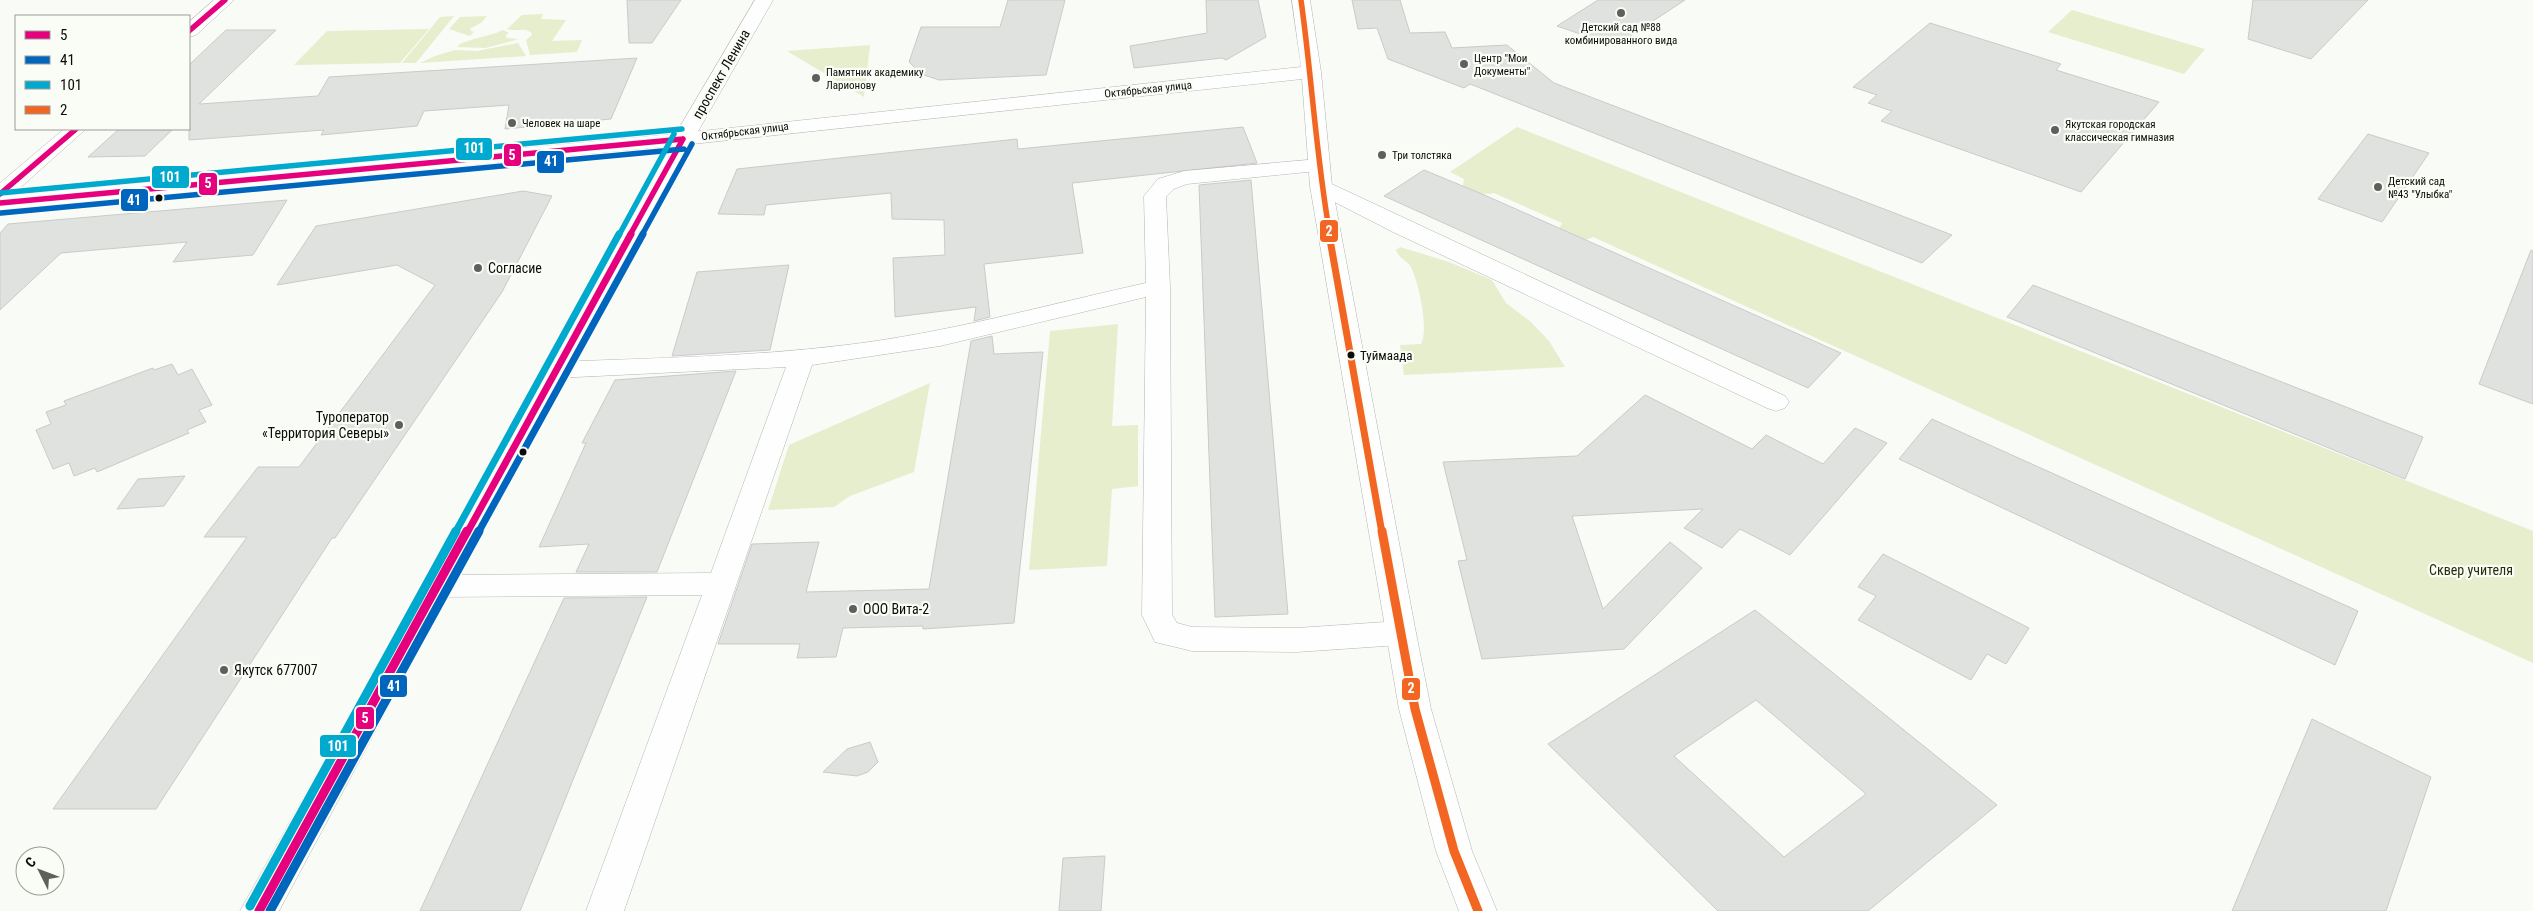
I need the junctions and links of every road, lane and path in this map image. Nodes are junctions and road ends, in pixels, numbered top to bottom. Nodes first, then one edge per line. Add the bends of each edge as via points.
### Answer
1 (225, 0) edge
2 (764, 0) edge
3 (1301, 0) edge
4 (190, 30) edge
5 (1311, 72) junction
6 (75, 130) edge
7 (683, 138) junction
8 (1320, 176) junction
9 (0, 194) edge
10 (0, 203) edge
11 (1158, 287) junction
12 (802, 358) junction
13 (555, 370) junction
14 (1776, 402) dead end
15 (722, 584) junction
16 (437, 586) junction
17 (1400, 633) junction
18 (259, 911) edge
19 (605, 911) edge
20 (1478, 911) edge

1 - 4 street
2 - 7 street, проспект Ленина
3 - 5 street
5 - 7 street, Октябрьская улица
5 - 8 street
6 - 9 street
7 - 10 street, Октябрьская улица
7 - 13 street, проспект Ленина
8 - 11 street via 1184,178 1166,184 1155,196
8 - 14 street via 1400,227
8 - 17 street
11 - 12 street via 969,330 955,336
11 - 17 street via 1156,615 1166,633 1192,639 1297,640
12 - 13 street
12 - 15 street
13 - 16 street, проспект Ленина
15 - 16 street
15 - 19 street
16 - 18 street, проспект Ленина
17 - 20 street via 1415,709 1454,851

